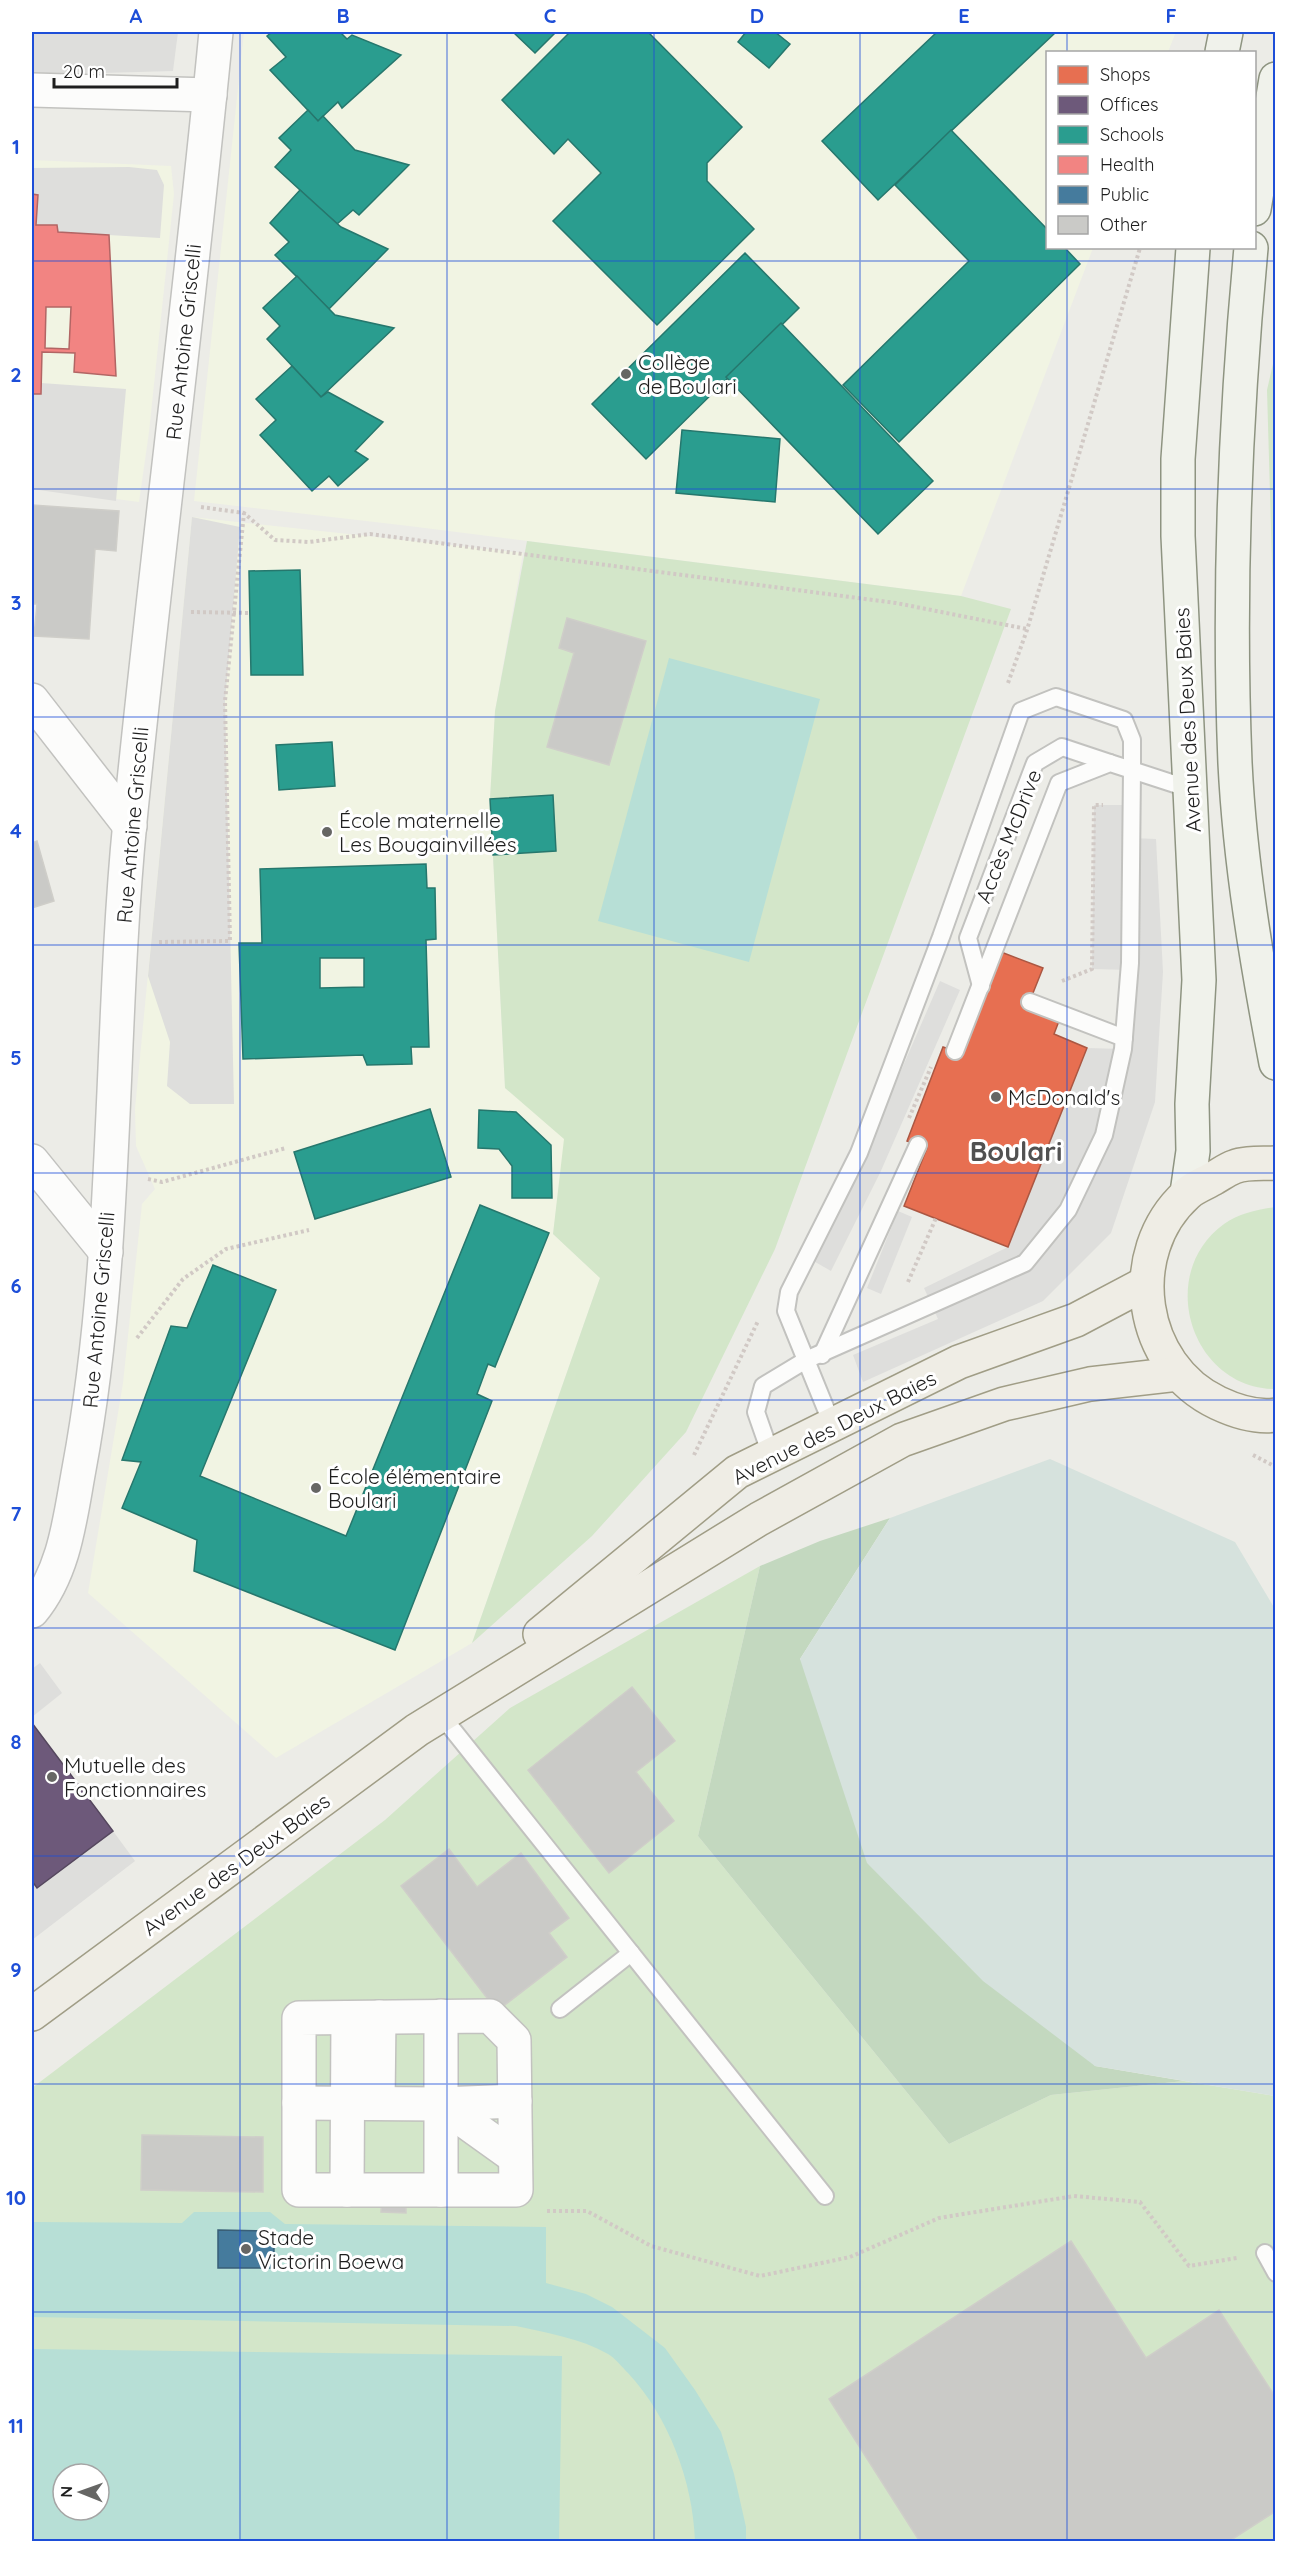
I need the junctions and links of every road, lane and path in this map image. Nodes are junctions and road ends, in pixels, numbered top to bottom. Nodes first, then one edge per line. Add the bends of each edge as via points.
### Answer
1 (216, 32) edge
2 (1226, 32) edge
3 (1221, 51) edge
4 (1275, 79) edge
5 (32, 90) edge
6 (210, 95) junction
7 (1273, 110) edge
8 (1256, 199) edge
9 (1140, 249) edge
10 (1193, 249) edge
11 (1251, 249) edge
12 (200, 507) dead end
13 (244, 513) junction
14 (183, 612) dead end
15 (234, 613) junction
16 (250, 613) dead end
17 (32, 700) edge
18 (1110, 763) junction
19 (1132, 770) junction
20 (1190, 789) junction
21 (1112, 805) dead end
22 (130, 826) junction
23 (156, 942) dead end
24 (1058, 983) dead end
25 (984, 987) junction
26 (1030, 1002) dead end
27 (1124, 1038) junction
28 (955, 1051) dead end
29 (1275, 1063) edge
30 (918, 1145) dead end
31 (286, 1148) dead end
32 (32, 1161) edge
33 (1275, 1163) edge
34 (143, 1178) dead end
35 (1187, 1193) junction
36 (936, 1218) dead end
37 (309, 1230) dead end
38 (106, 1252) junction
39 (1146, 1282) junction
40 (905, 1289) dead end
41 (136, 1340) dead end
42 (822, 1355) junction
43 (806, 1360) junction
44 (1178, 1374) junction
45 (1274, 1418) edge
46 (832, 1424) junction
47 (771, 1455) junction
48 (32, 1611) edge
49 (441, 1715) junction
50 (631, 1953) junction
51 (560, 2009) dead end
52 (32, 2014) edge
53 (441, 2016) junction
54 (363, 2017) junction
55 (515, 2101) junction
56 (299, 2103) junction
57 (363, 2103) junction
58 (441, 2104) junction
59 (515, 2157) junction
60 (347, 2190) junction
61 (441, 2190) junction
62 (825, 2196) dead end
63 (539, 2211) dead end
64 (1265, 2253) joint
65 (1275, 2272) edge

1 - 6 street, Rue Antoine Griscelli
2 - 3 main road
4 - 7 main road
5 - 6 street
6 - 22 street, Rue Antoine Griscelli
7 - 8 main road
9 - 13 path via 1028,630 896,603 370,534 309,542 275,540
10 - 20 main road, Avenue des Deux Baies via 1178,459
11 - 29 main road via 1232,520 1235,764 1252,931
12 - 13 path
13 - 15 path
14 - 15 path
15 - 16 path
15 - 23 path via 225,701 230,941
17 - 22 street
18 - 19 lane, Accès McDrive
18 - 25 lane, Accès McDrive via 1059,783
18 - 25 lane, Accès McDrive via 1062,747 1035,763 968,938
19 - 20 lane, Accès McDrive
19 - 27 lane via 1130,963
19 - 43 lane via 1132,740 1124,720 1056,697 1021,711 860,1153 789,1292 786,1311
20 - 35 main road, Avenue des Deux Baies via 1199,980 1193,1151
21 - 24 path via 1094,805 1092,969
22 - 38 street, Rue Antoine Griscelli
25 - 28 lane, Accès McDrive
26 - 27 lane
27 - 42 lane via 1104,1135 1068,1210 1025,1263
30 - 42 lane
31 - 34 path via 162,1182
32 - 38 street
33 - 35 main road via 1235,1166
35 - 39 main road via 1166,1219 1152,1250
36 - 40 path
37 - 41 path via 226,1249 183,1278
38 - 48 street, Rue Antoine Griscelli via 89,1415 68,1529 56,1572
39 - 44 main road via 1148,1316 1160,1347
39 - 46 main road, Avenue des Deux Baies via 1076,1320 959,1362
42 - 43 lane
43 - 46 lane
43 - 47 lane via 763,1386 756,1412
44 - 45 main road via 1204,1396 1236,1411
44 - 49 main road, Avenue des Deux Baies via 1080,1386 1004,1404 902,1440 759,1519
46 - 47 main road, Avenue des Deux Baies
47 - 49 main road, Avenue des Deux Baies via 737,1472
49 - 50 lane
49 - 52 main road, Avenue des Deux Baies
50 - 51 lane
50 - 62 lane
53 - 54 street
53 - 55 street via 490,2016 514,2040
53 - 58 street
54 - 56 street via 298,2018
54 - 57 street
55 - 58 street
55 - 59 street
56 - 57 street
56 - 60 street via 299,2190
57 - 58 street
57 - 60 street
58 - 59 street
58 - 61 street
59 - 61 street via 516,2190
60 - 61 street
63 - 64 path via 587,2211 651,2246 760,2276 850,2257 939,2217 1074,2196 1140,2202 1189,2266
64 - 65 lane

